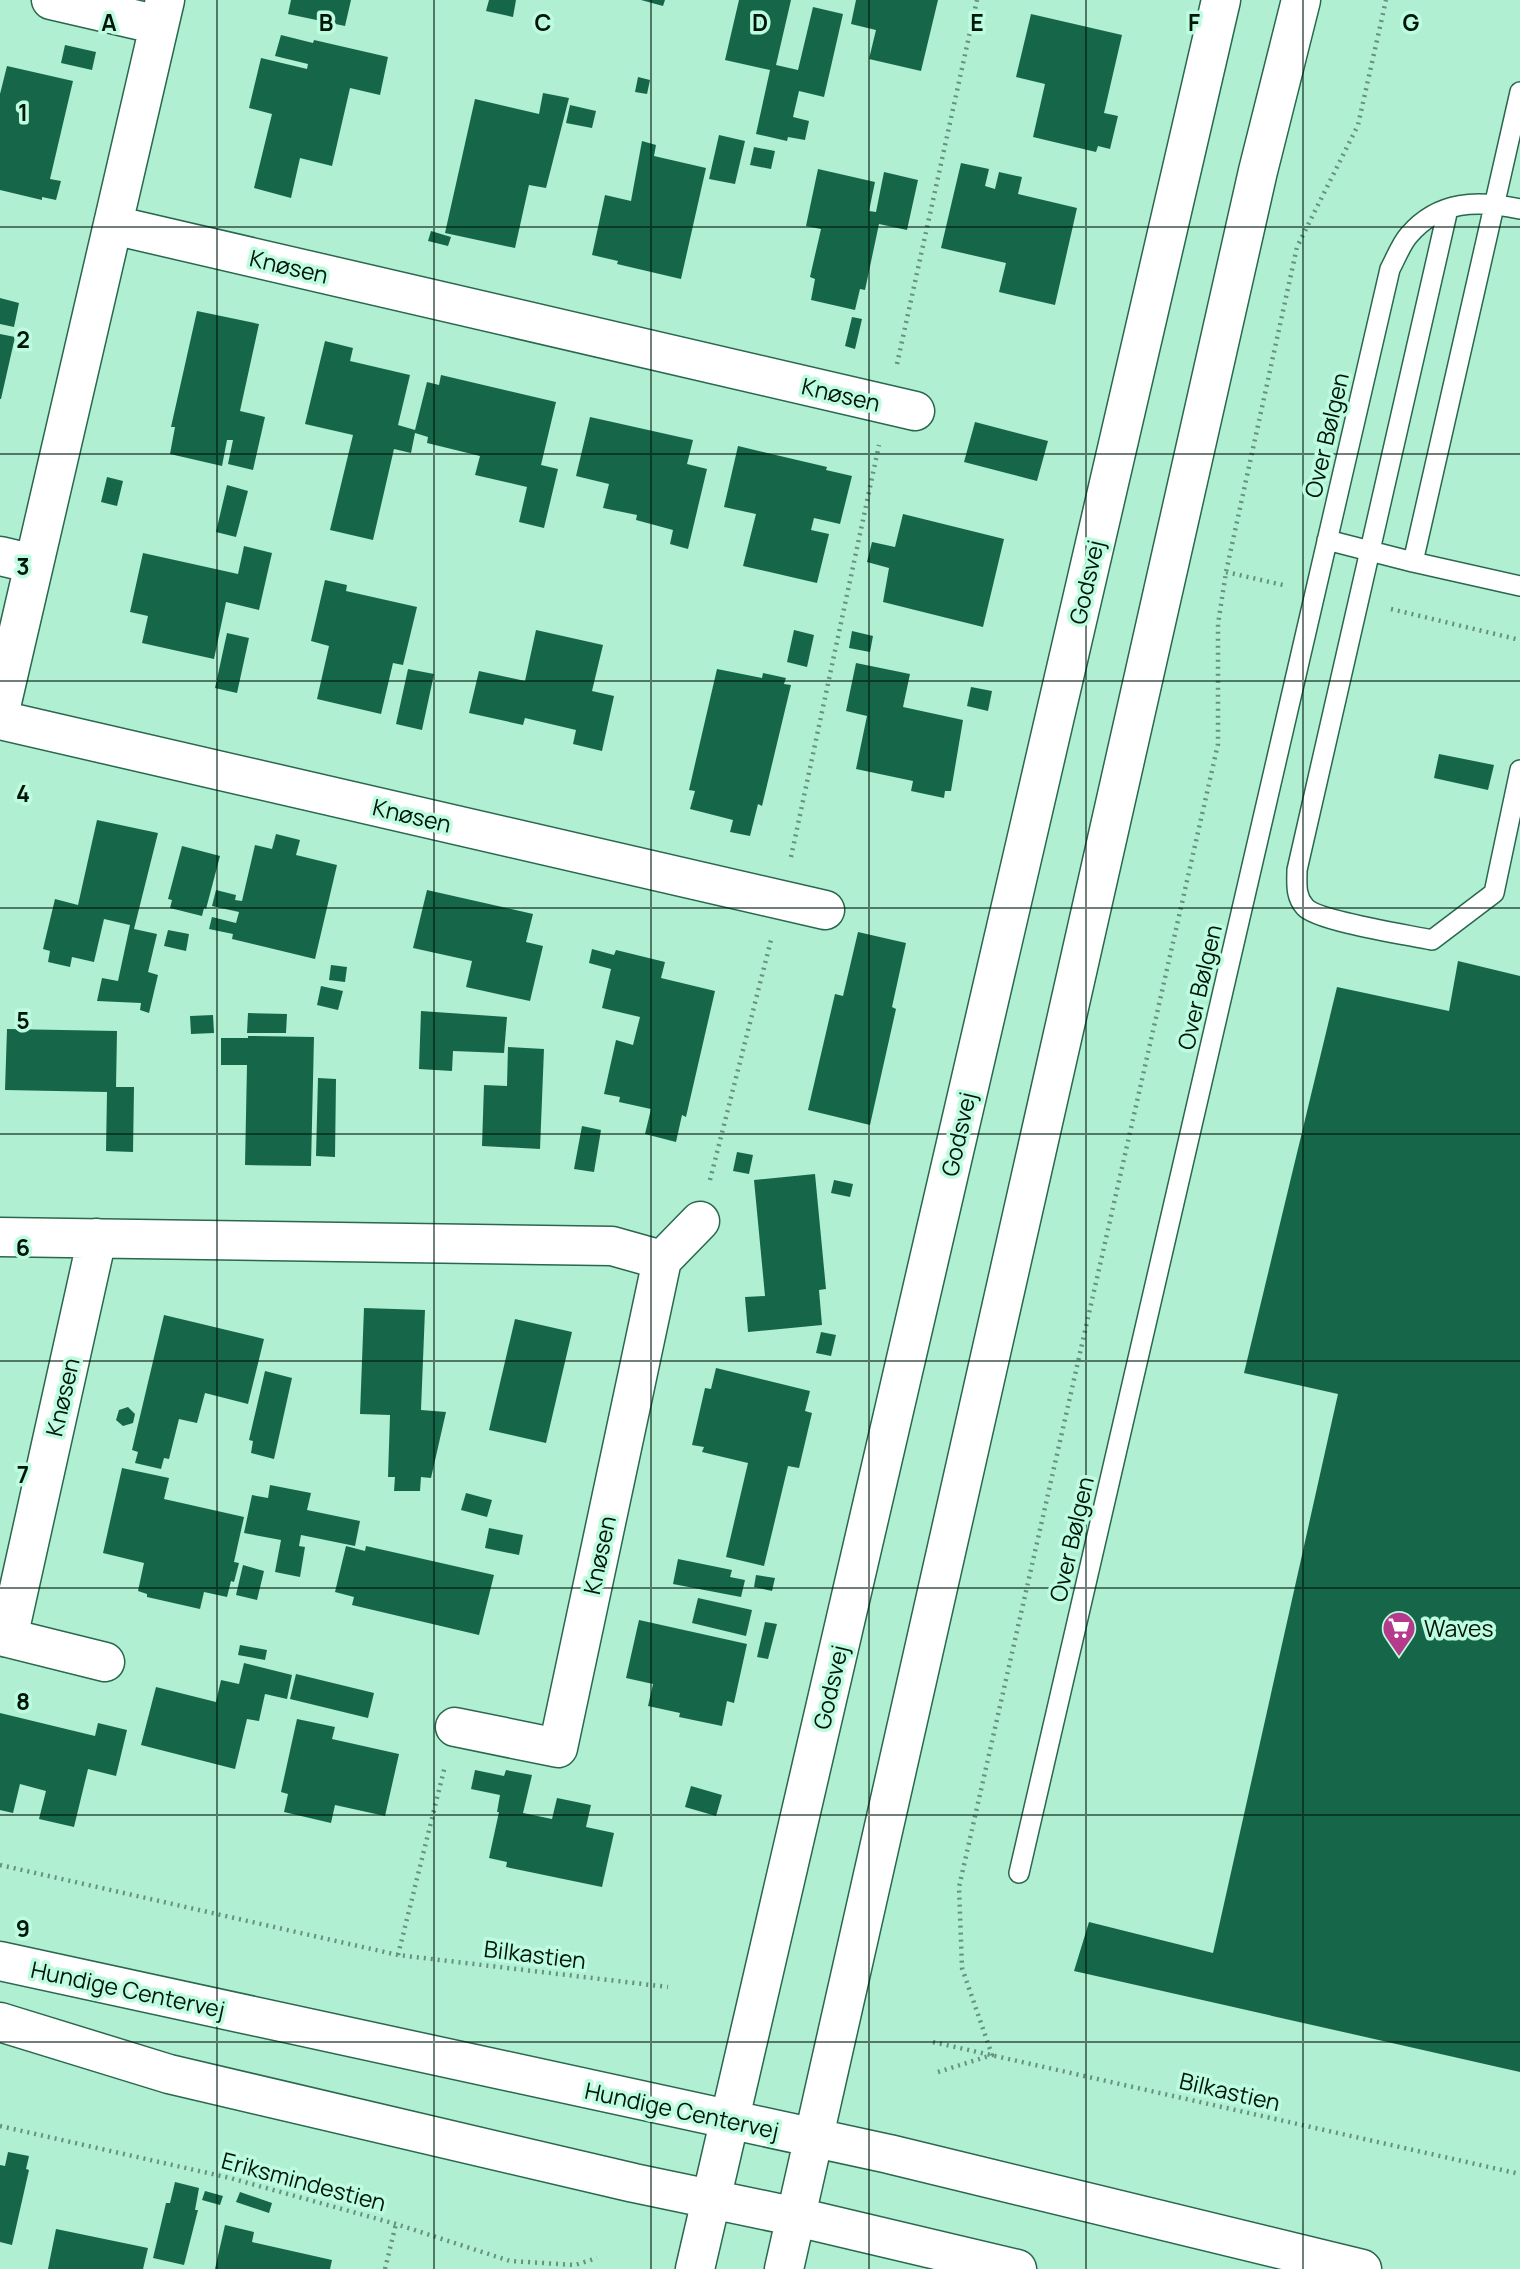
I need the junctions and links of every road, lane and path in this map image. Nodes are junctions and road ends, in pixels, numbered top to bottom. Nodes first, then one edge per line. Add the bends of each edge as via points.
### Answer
1 (51, 0) edge
2 (977, 0) edge
3 (1221, 0) edge
4 (1301, 0) edge
5 (1386, 0) edge
6 (162, 13) edge
7 (1520, 92) edge
8 (1494, 204) junction
9 (1448, 209) junction
10 (1520, 209) edge
11 (113, 225) junction
12 (901, 408) junction
13 (1327, 540) junction
14 (1370, 551) junction
15 (17, 560) edge
16 (1413, 562) junction
17 (1520, 586) edge
18 (0, 711) edge
19 (0, 720) edge
20 (1520, 770) edge
21 (781, 900) junction
22 (825, 910) dead end
23 (700, 1221) joint
24 (0, 1237) edge
25 (97, 1238) junction
26 (662, 1260) junction
27 (4, 1637) edge
28 (105, 1661) dead end
29 (455, 1727) joint
30 (0, 1866) edge
31 (1019, 1873) dead end
32 (398, 1955) junction
33 (0, 1961) edge
34 (668, 1987) dead end
35 (0, 2022) edge
36 (933, 2042) dead end
37 (992, 2055) junction
38 (938, 2072) dead end
39 (730, 2121) junction
40 (0, 2126) edge
41 (813, 2138) junction
42 (1520, 2174) edge
43 (712, 2200) junction
44 (797, 2217) junction
45 (396, 2224) junction
46 (597, 2258) dead end
47 (575, 2267) edge
48 (385, 2269) edge
49 (695, 2269) edge
50 (784, 2269) edge
51 (1017, 2269) edge
52 (1362, 2269) edge

1 - 6 street
2 - 12 path
3 - 39 street, Godsvej
4 - 41 street via 1258,171
5 - 37 path via 1358,125 1297,247 1220,611 1218,744 959,1887 962,1968
6 - 11 street
7 - 8 lane
8 - 9 lane, Over Bølgen via 1461,204
8 - 10 lane, Over Bølgen
8 - 16 lane
9 - 13 lane, Over Bølgen via 1428,216 1407,237 1390,269
9 - 14 lane
11 - 12 street, Knøsen
11 - 15 street
12 - 21 path
13 - 14 lane
13 - 31 lane, Over Bølgen
14 - 16 lane
14 - 20 lane via 1297,870 1297,891 1306,908 1324,917 1432,940 1494,893
15 - 18 street
16 - 17 lane
19 - 21 street, Knøsen
21 - 22 street, Knøsen
21 - 23 path
23 - 26 street
24 - 25 street
25 - 26 street via 612,1245
25 - 27 street, Knøsen
26 - 29 street, Knøsen via 558,1748
27 - 28 street, Knøsen
29 - 32 path
30 - 32 path, Bilkastien
32 - 34 path, Bilkastien
33 - 39 street, Hundige Centervej
35 - 43 street via 169,2074
36 - 37 path, Bilkastien
37 - 38 path
37 - 42 path, Bilkastien
39 - 41 street, Hundige Centervej
39 - 43 street, Godsvej
40 - 45 path, Eriksmindestien via 230,2178
41 - 44 street
41 - 52 street, Hundige Centervej
43 - 44 street
43 - 49 street, Godsvej
44 - 50 street
44 - 51 street
45 - 47 path, Eriksmindestien via 510,2262
45 - 48 path
46 - 47 path, Eriksmindestien

